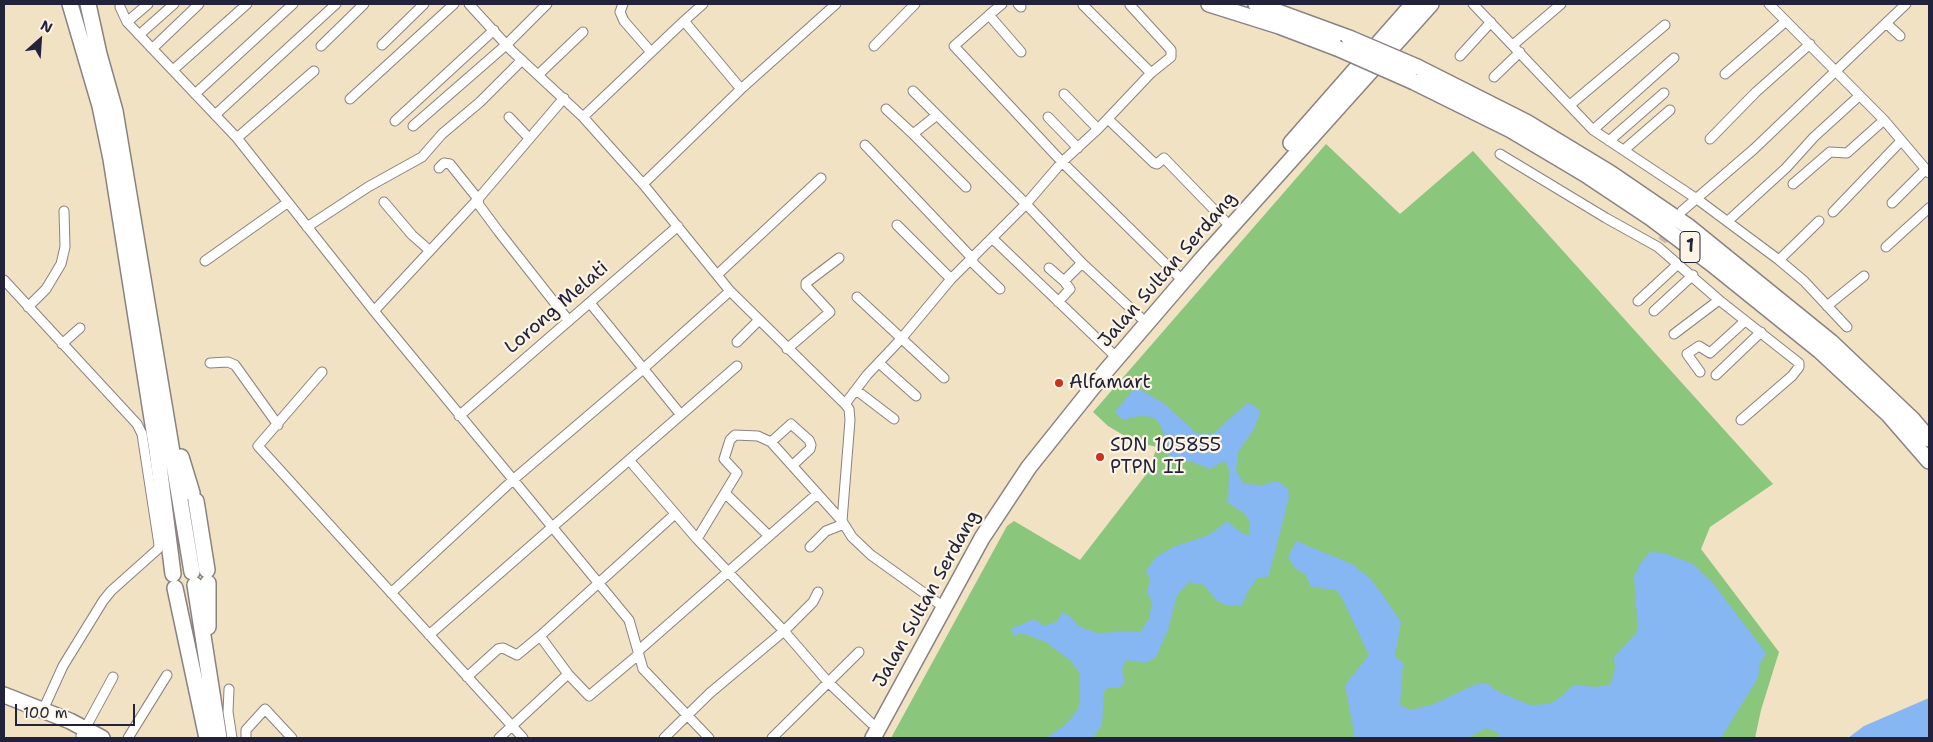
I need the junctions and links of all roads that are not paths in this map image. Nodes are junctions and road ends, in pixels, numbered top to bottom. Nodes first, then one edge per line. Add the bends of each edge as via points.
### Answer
1 (60, 4) edge
2 (70, 4) edge
3 (82, 4) edge
4 (88, 4) edge
5 (148, 4) edge
6 (174, 4) edge
7 (199, 4) edge
8 (247, 4) edge
9 (293, 4) edge
10 (336, 4) edge
11 (364, 4) edge
12 (424, 4) edge
13 (454, 4) edge
14 (468, 4) edge
15 (547, 4) edge
16 (623, 4) edge
17 (703, 4) edge
18 (836, 4) edge
19 (915, 4) edge
20 (1002, 4) edge
21 (1209, 4) edge
22 (1256, 4) edge
23 (1413, 4) edge
24 (1431, 4) edge
25 (1474, 4) edge
26 (1561, 4) edge
27 (1769, 4) edge
28 (1906, 4) edge
29 (1083, 5) dead end
30 (1130, 5) edge
31 (120, 7) dead end
32 (988, 15) junction
33 (684, 21) junction
34 (1786, 21) junction
35 (127, 22) junction
36 (1491, 22) junction
37 (1886, 23) junction
38 (1665, 25) dead end
39 (494, 30) junction
40 (93, 31) junction
41 (583, 32) dead end
42 (139, 35) junction
43 (1900, 36) dead end
44 (1343, 43) junction
45 (1810, 44) junction
46 (382, 45) dead end
47 (506, 45) junction
48 (1512, 45) junction
49 (321, 46) dead end
50 (874, 46) dead end
51 (153, 48) junction
52 (650, 52) junction
53 (1021, 52) dead end
54 (1520, 52) junction
55 (1460, 56) dead end
56 (1674, 58) dead end
57 (522, 60) junction
58 (88, 65) junction
59 (174, 70) junction
60 (314, 71) dead end
61 (1835, 72) junction
62 (1151, 73) junction
63 (1725, 74) dead end
64 (538, 75) junction
65 (1415, 75) junction
66 (1494, 77) dead end
67 (742, 89) junction
68 (913, 91) dead end
69 (1664, 93) dead end
70 (195, 94) junction
71 (1064, 94) dead end
72 (1859, 96) junction
73 (564, 98) junction
74 (350, 99) dead end
75 (1570, 105) junction
76 (886, 109) dead end
77 (1670, 110) dead end
78 (215, 115) junction
79 (937, 115) junction
80 (583, 117) junction
81 (1048, 117) dead end
82 (509, 118) dead end
83 (1108, 119) junction
84 (1884, 120) junction
85 (395, 121) dead end
86 (413, 126) dead end
87 (1098, 129) junction
88 (1593, 130) junction
89 (913, 134) junction
90 (237, 138) junction
91 (529, 138) junction
92 (1303, 138) junction
93 (1710, 139) dead end
94 (1609, 141) junction
95 (1901, 141) junction
96 (865, 145) dead end
97 (1078, 148) junction
98 (1624, 150) junction
99 (1500, 154) dead end
100 (1062, 162) junction
101 (439, 168) dead end
102 (1927, 171) edge
103 (821, 178) dead end
104 (643, 184) junction
105 (1793, 184) dead end
106 (966, 187) dead end
107 (478, 198) junction
108 (1697, 199) junction
109 (384, 202) dead end
110 (287, 203) junction
111 (1892, 203) dead end
112 (1026, 204) junction
113 (1929, 208) edge
114 (64, 211) dead end
115 (1682, 211) dead end
116 (1833, 212) dead end
117 (1225, 221) junction
118 (1728, 221) junction
119 (1819, 221) dead end
120 (897, 225) dead end
121 (678, 226) junction
122 (307, 227) junction
123 (992, 238) junction
124 (1886, 247) dead end
125 (429, 250) junction
126 (839, 258) dead end
127 (972, 260) junction
128 (1779, 260) junction
129 (205, 261) dead end
130 (1082, 262) junction
131 (1678, 264) junction
132 (1049, 268) dead end
133 (718, 274) junction
134 (1177, 275) junction
135 (1693, 275) junction
136 (1864, 276) dead end
137 (951, 279) junction
138 (4, 280) edge
139 (1064, 281) junction
140 (1000, 289) dead end
141 (730, 291) junction
142 (857, 297) dead end
143 (1719, 300) junction
144 (1638, 301) dead end
145 (1058, 302) junction
146 (590, 303) junction
147 (1827, 306) junction
148 (28, 307) junction
149 (374, 311) junction
150 (1654, 311) dead end
151 (1140, 317) junction
152 (758, 320) junction
153 (1745, 320) junction
154 (569, 322) junction
155 (1847, 327) dead end
156 (80, 328) dead end
157 (1761, 332) junction
158 (1674, 334) dead end
159 (901, 338) junction
160 (737, 342) dead end
161 (62, 344) junction
162 (787, 349) junction
163 (1112, 353) junction
164 (210, 363) dead end
165 (879, 364) junction
166 (737, 366) dead end
167 (643, 369) junction
168 (322, 372) dead end
169 (1700, 372) dead end
170 (1716, 375) dead end
171 (944, 378) dead end
172 (856, 390) junction
173 (916, 396) dead end
174 (845, 404) junction
175 (165, 408) junction
176 (681, 415) junction
177 (459, 416) junction
178 (894, 419) dead end
179 (1740, 420) dead end
180 (278, 424) junction
181 (1929, 439) edge
182 (771, 442) junction
183 (629, 460) junction
184 (1929, 461) edge
185 (792, 465) junction
186 (514, 479) junction
187 (726, 494) junction
188 (817, 494) junction
189 (675, 514) junction
190 (843, 522) junction
191 (552, 526) junction
192 (769, 536) junction
193 (697, 539) junction
194 (810, 547) dead end
195 (728, 572) junction
196 (200, 577) junction
197 (599, 584) junction
198 (818, 592) dead end
199 (391, 593) junction
200 (938, 603) junction
201 (784, 631) junction
202 (429, 635) junction
203 (540, 636) junction
204 (859, 652) dead end
205 (638, 653) junction
206 (568, 674) junction
207 (167, 676) dead end
208 (113, 677) dead end
209 (467, 677) junction
210 (828, 682) junction
211 (230, 689) dead end
212 (4, 695) edge
213 (4, 706) edge
214 (43, 710) junction
215 (687, 717) junction
216 (871, 723) junction
217 (512, 727) junction
218 (84, 735) edge
219 (102, 738) edge
220 (128, 738) edge
221 (207, 738) edge
222 (219, 738) edge
223 (232, 738) edge
224 (246, 738) edge
225 (292, 738) edge
226 (499, 738) edge
227 (523, 738) edge
228 (664, 738) edge
229 (709, 738) edge
230 (772, 738) edge
231 (862, 738) edge
232 (873, 738) edge

1 - 58 highway
2 - 58 highway
3 - 40 highway
4 - 40 highway
5 - 35 street
6 - 42 street
7 - 51 street
8 - 59 street
9 - 70 street
10 - 78 street
11 - 49 street
12 - 46 street
13 - 74 street
14 - 39 street
15 - 47 street
16 - 52 street via 620,12 624,21
17 - 33 street
18 - 67 street
19 - 50 street
20 - 32 street
21 - 44 highway, 1
22 - 44 highway, 1
23 - 92 highway, Jalan Sultan Serdang
24 - 92 highway, Jalan Sultan Serdang
25 - 36 street
26 - 48 street
27 - 34 street
28 - 37 street
29 - 62 street
30 - 62 street via 1172,53
31 - 35 street
32 - 53 street
32 - 100 street via 954,46
33 - 52 street
33 - 67 street
34 - 45 street
34 - 63 street
35 - 42 street
36 - 48 street
36 - 55 street
37 - 43 street
37 - 61 street
38 - 75 street
39 - 47 street
39 - 85 street
40 - 175 highway via 115,111
41 - 64 street
42 - 51 street
44 - 65 highway, 1, bridge
45 - 61 street
45 - 93 street
47 - 57 street
47 - 86 street
48 - 54 street
51 - 59 street
52 - 80 street via 626,79
54 - 66 street
54 - 75 street
56 - 88 street
57 - 64 street
57 - 122 street via 444,132 422,157
58 - 221 highway via 111,159 157,450 174,581
59 - 70 street
60 - 90 street
61 - 72 street
61 - 108 street
62 - 83 street
64 - 73 street
65 - 181 highway, 1 via 1526,122 1610,173 1689,227 1831,342
65 - 184 highway, 1 via 1585,174 1651,218 1820,351 1889,415
67 - 104 street
68 - 79 street
69 - 94 street
70 - 78 street
71 - 87 street
72 - 84 street
72 - 118 street
73 - 80 street
73 - 91 street
75 - 88 street
76 - 89 street
77 - 98 street
78 - 90 street
79 - 89 street
79 - 112 street
80 - 104 street
81 - 97 street
82 - 91 street
83 - 87 street
83 - 117 street via 1154,163 1164,158
84 - 95 street
84 - 105 street via 1847,153 1830,152
87 - 97 street
88 - 94 street
89 - 106 street
90 - 110 street
91 - 107 street
92 - 117 highway, Jalan Sultan Serdang
92 - 232 highway, Jalan Sultan Serdang via 1151,318 1014,488 958,581
94 - 98 street
95 - 102 street
95 - 116 street
96 - 127 street
97 - 100 street
98 - 108 street
99 - 131 street via 1606,218 1660,244
100 - 112 street
100 - 134 street
101 - 107 street via 444,163 450,164
102 - 111 street
103 - 133 street
104 - 121 street
107 - 125 street
107 - 154 street via 479,205
108 - 115 street
108 - 118 street
109 - 125 street
110 - 122 street
110 - 129 street
112 - 123 street
112 - 130 street
113 - 124 street
114 - 148 street via 65,246 61,264 46,289
117 - 134 highway, Jalan Sultan Serdang
118 - 128 street
119 - 128 street
120 - 137 street
121 - 133 street
121 - 146 street, Lorong Melati
122 - 149 street
123 - 127 street
123 - 145 street
125 - 149 street
126 - 162 street via 806,283 830,312
127 - 137 street
127 - 140 street
128 - 147 street
130 - 139 street
130 - 151 street
131 - 135 street
131 - 144 street
132 - 139 street
133 - 141 street
134 - 151 highway, Jalan Sultan Serdang
135 - 143 street
135 - 150 street
136 - 147 street
137 - 159 street
138 - 148 street
139 - 145 street via 1070,289
141 - 152 street
141 - 167 street
142 - 159 street
143 - 153 street
143 - 158 street
145 - 163 street
146 - 154 street, Lorong Melati
146 - 167 street
147 - 155 street
148 - 161 street
149 - 177 street
151 - 163 highway, Jalan Sultan Serdang
152 - 160 street
152 - 162 street
153 - 157 street
153 - 169 street via 1710,353 1699,346 1687,354
154 - 177 street, Lorong Melati
156 - 161 street
157 - 170 street
157 - 179 street via 1800,366
159 - 165 street
159 - 171 street
161 - 214 street via 137,424 142,434 158,545 154,553 103,601 63,666
162 - 174 street
163 - 200 highway, Jalan Sultan Serdang via 1004,490
164 - 180 street via 235,364
165 - 172 street
165 - 173 street
166 - 176 street
167 - 176 street
167 - 186 street
168 - 180 street
172 - 174 street
172 - 178 street
174 - 190 street via 850,420
175 - 196 highway
175 - 196 highway via 194,497
176 - 183 street
177 - 186 street
180 - 199 street via 258,446
182 - 185 street
182 - 185 street via 791,424 809,440 810,449
182 - 187 street via 750,435 732,437 724,459 737,473
183 - 189 street
183 - 191 street
185 - 188 street
186 - 191 street
186 - 199 street
187 - 192 street
187 - 193 street
188 - 190 street
188 - 192 street
189 - 193 street
189 - 197 street
190 - 194 street via 826,531
190 - 200 street via 852,537 871,555
191 - 197 street
191 - 202 street
192 - 195 street
193 - 195 street
195 - 201 street
195 - 205 street
196 - 222 highway via 208,681
197 - 203 street
197 - 205 street via 629,620
198 - 201 street via 813,602
199 - 202 street
200 - 216 highway, Jalan Sultan Serdang
201 - 210 street
201 - 215 street
202 - 209 street
203 - 206 street
203 - 209 street via 517,655 498,649
204 - 210 street
205 - 206 street via 592,696 587,695
205 - 215 street via 649,676
206 - 217 street
207 - 220 street
208 - 218 street
209 - 217 street
210 - 216 street
210 - 230 street
211 - 223 street via 228,712
212 - 214 highway
213 - 218 highway
214 - 218 highway
215 - 228 street
215 - 229 street
216 - 231 highway, Jalan Sultan Serdang
217 - 226 street
217 - 227 street
218 - 219 highway
224 - 225 street via 246,730 265,709

